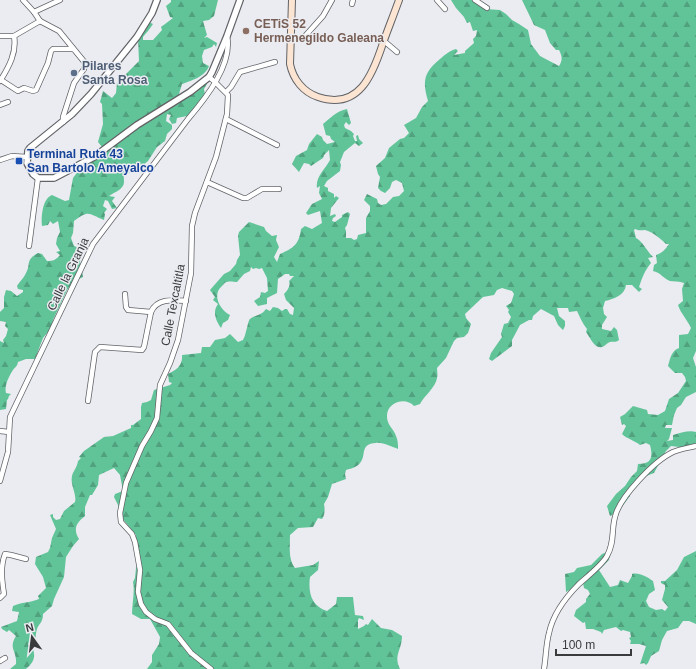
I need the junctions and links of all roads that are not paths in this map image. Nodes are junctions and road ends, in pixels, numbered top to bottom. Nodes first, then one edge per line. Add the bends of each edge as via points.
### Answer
1 (23, 0) edge
2 (60, 0) edge
3 (156, 0) edge
4 (240, 0) edge
5 (292, 0) edge
6 (332, 0) edge
7 (398, 0) edge
8 (437, 0) edge
9 (475, 0) edge
10 (487, 8) dead end
11 (445, 9) dead end
12 (34, 12) junction
13 (40, 21) junction
14 (306, 35) dead end
15 (0, 36) edge
16 (14, 36) junction
17 (227, 36) junction
18 (384, 41) junction
19 (73, 49) junction
20 (396, 52) dead end
21 (275, 62) dead end
22 (209, 77) junction
23 (1, 80) edge
24 (215, 82) junction
25 (226, 92) junction
26 (8, 102) dead end
27 (0, 105) edge
28 (226, 119) junction
29 (63, 122) junction
30 (277, 146) dead end
31 (27, 157) junction
32 (0, 160) edge
33 (38, 178) junction
34 (207, 182) junction
35 (279, 189) dead end
36 (29, 246) dead end
37 (125, 294) dead end
38 (186, 301) junction
39 (151, 312) junction
40 (88, 401) dead end
41 (0, 431) edge
42 (9, 432) junction
43 (696, 446) edge
44 (0, 481) edge
45 (26, 559) dead end
46 (0, 598) edge
47 (210, 669) edge
48 (544, 669) edge

1 - 12 street
2 - 12 street
3 - 29 street via 152,13 137,37 91,94
4 - 17 street
5 - 18 main road via 291,70 304,90 313,95 324,99 336,99 354,94 366,83 375,68
6 - 14 street via 323,16
7 - 18 main road
8 - 11 street
9 - 10 street
12 - 13 street
13 - 16 street
13 - 19 street via 59,31
15 - 16 street
16 - 23 street via 13,57
17 - 22 street
17 - 24 street, Calle la Granja via 229,50
18 - 20 street
19 - 23 street via 52,50 36,90 32,92 24,88 18,91
19 - 29 street via 86,66 74,83
21 - 25 street via 240,72
22 - 24 street
22 - 33 street via 82,164 54,178
24 - 25 street
24 - 42 street, Calle la Granja via 204,101 93,244 10,417
25 - 28 street, Calle Texcaltitla
26 - 27 street
28 - 30 street
28 - 34 street, Calle Texcaltitla
29 - 31 street via 30,148
31 - 32 street via 12,156
31 - 33 street via 29,168
33 - 36 street
34 - 35 street via 243,198 262,189
34 - 38 street, Calle Texcaltitla via 192,226 191,273
37 - 39 street via 128,310
38 - 39 street via 160,302
38 - 47 street, Calle Texcaltitla via 178,340 160,385 157,418 126,483 120,513 121,522 132,534 135,542 140,570 138,592 141,604 146,612 168,624 191,653
39 - 40 street via 143,349 97,349
41 - 42 street
42 - 44 street, Calle la Granja via 8,452
43 - 48 street via 674,452 659,461 618,508 614,519 614,536 606,558 573,591 556,614 548,633
45 - 46 street via 5,554 1,577 4,594

